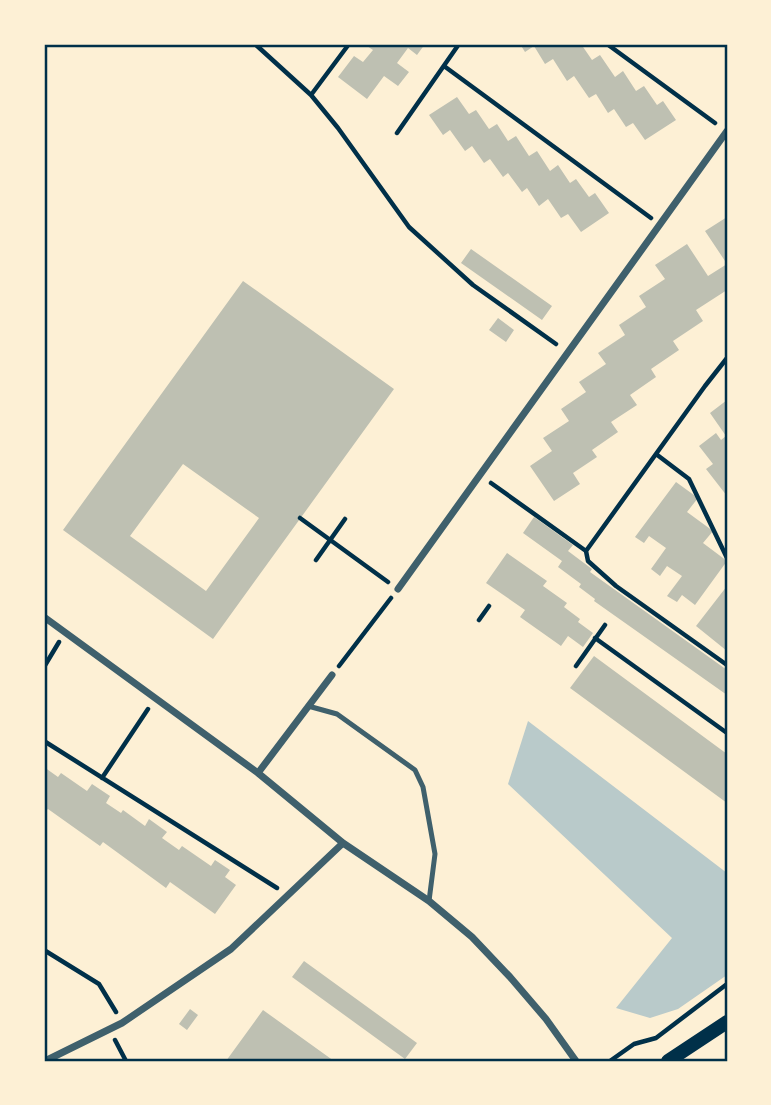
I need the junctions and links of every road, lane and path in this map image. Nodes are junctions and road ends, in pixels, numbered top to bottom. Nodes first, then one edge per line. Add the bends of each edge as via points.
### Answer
1 (255, 44) edge
2 (349, 44) edge
3 (459, 44) edge
4 (607, 44) edge
5 (443, 66) junction
6 (311, 95) junction
7 (727, 131) edge
8 (397, 133) dead end
9 (660, 225) junction
10 (568, 352) junction
11 (727, 358) edge
12 (656, 454) junction
13 (480, 475) junction
14 (300, 518) dead end
15 (345, 519) dead end
16 (330, 540) junction
17 (586, 551) junction
18 (727, 558) edge
19 (316, 560) dead end
20 (398, 589) junction
21 (489, 606) dead end
22 (44, 617) edge
23 (479, 620) dead end
24 (605, 625) dead end
25 (65, 633) junction
26 (595, 638) junction
27 (727, 665) edge
28 (576, 666) dead end
29 (44, 667) edge
30 (332, 675) joint
31 (155, 697) junction
32 (308, 706) junction
33 (727, 733) edge
34 (44, 741) edge
35 (257, 773) junction
36 (102, 778) junction
37 (344, 842) junction
38 (288, 895) junction
39 (429, 901) junction
40 (44, 950) edge
41 (727, 984) edge
42 (727, 1022) edge
43 (122, 1023) junction
44 (109, 1030) junction
45 (46, 1061) edge
46 (126, 1061) edge
47 (576, 1061) edge
48 (610, 1061) edge
49 (668, 1061) edge

1 - 6 path
2 - 6 path
3 - 5 path
4 - 7 path
5 - 8 path
5 - 9 path
6 - 10 path via 409,227 473,285
7 - 9 street
9 - 10 street
10 - 13 street
11 - 12 path
12 - 17 path
12 - 18 path via 689,479
13 - 17 path
13 - 20 street
14 - 16 path
15 - 16 path
16 - 19 path
16 - 20 path
17 - 27 path via 588,561 617,586
20 - 30 path
21 - 23 path
22 - 25 street
24 - 26 path
25 - 29 path
25 - 31 street
26 - 28 path
26 - 33 path
30 - 32 street
31 - 35 street
31 - 36 path
32 - 35 street
32 - 39 lane via 337,714 415,770 423,787 435,854
34 - 36 path
35 - 37 street
36 - 38 path
37 - 38 street
37 - 39 street
38 - 43 street via 231,949
39 - 47 street via 510,977
40 - 43 path via 99,984
41 - 48 path via 656,1038 634,1044
42 - 49 main road
43 - 44 street
44 - 45 street
44 - 46 path

